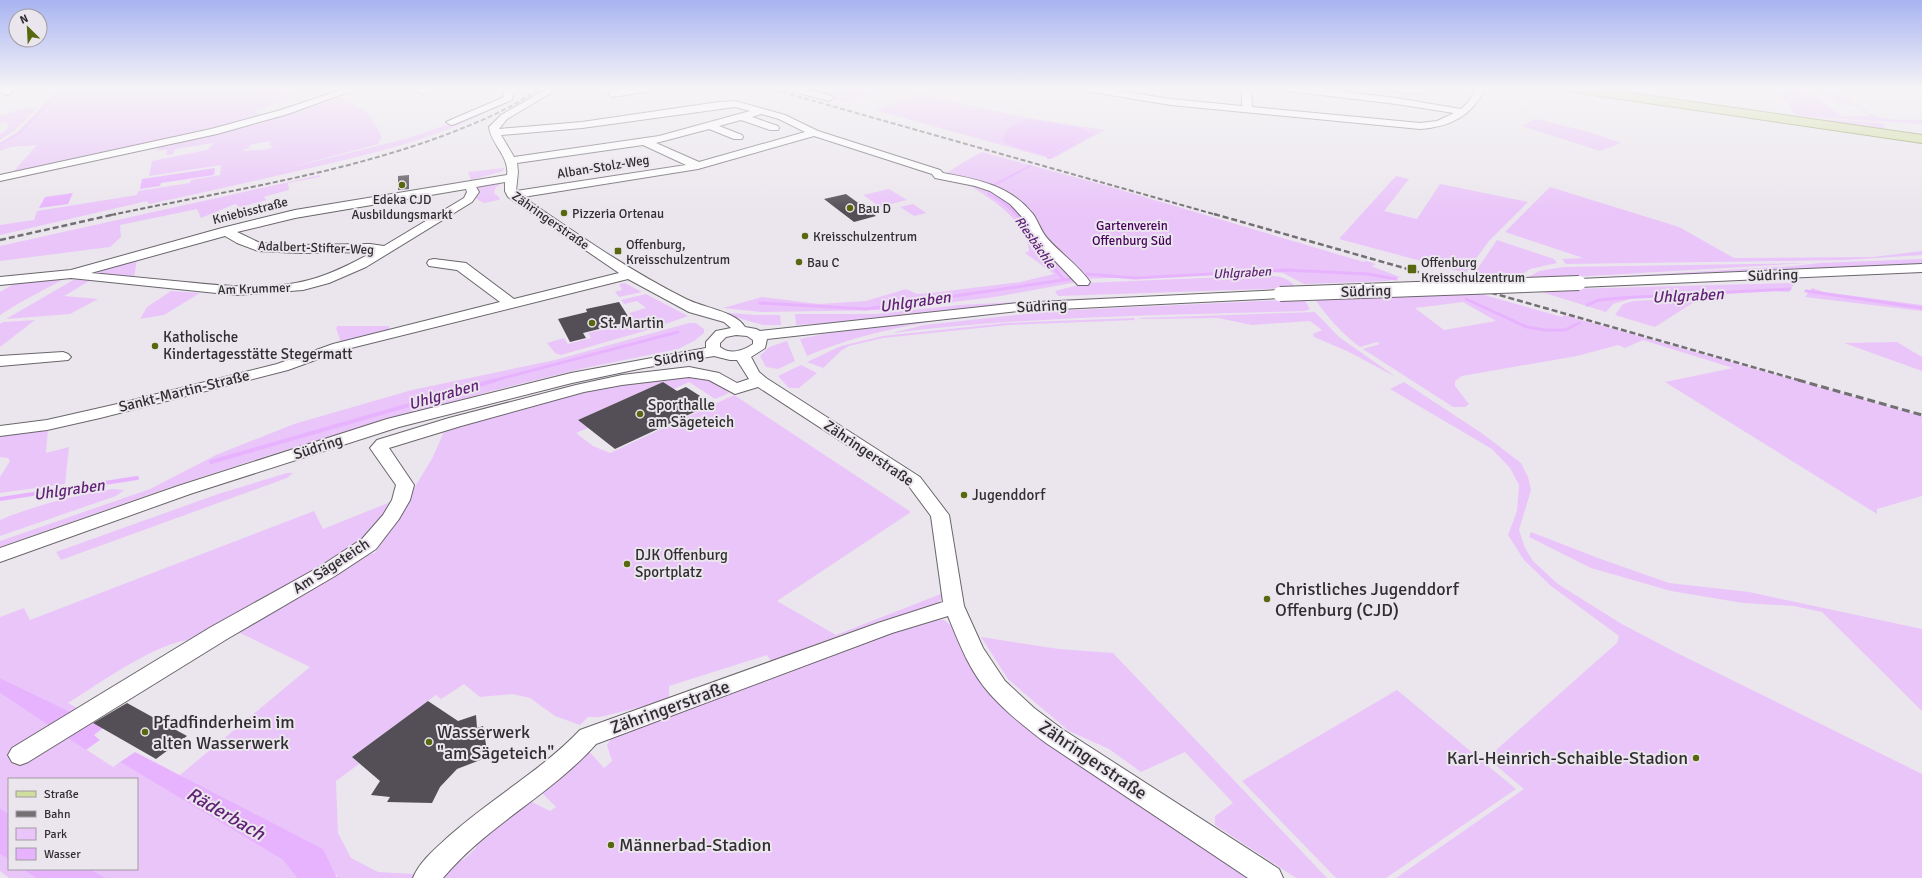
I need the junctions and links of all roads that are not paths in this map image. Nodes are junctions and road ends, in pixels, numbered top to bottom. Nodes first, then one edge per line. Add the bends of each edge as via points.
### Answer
1 (223, 129) edge
2 (494, 129) edge
3 (535, 129) edge
4 (695, 129) edge
5 (719, 129) edge
6 (806, 129) edge
7 (1853, 129) edge
8 (494, 133) junction
9 (814, 133) junction
10 (738, 137) dead end
11 (1922, 139) edge
12 (644, 141) junction
13 (511, 161) junction
14 (698, 166) junction
15 (0, 178) edge
16 (511, 178) junction
17 (469, 184) junction
18 (512, 195) junction
19 (226, 231) junction
20 (379, 249) junction
21 (434, 263) dead end
22 (1922, 268) edge
23 (72, 274) junction
24 (629, 275) junction
25 (0, 281) edge
26 (1083, 282) dead end
27 (508, 304) junction
28 (694, 309) junction
29 (740, 330) junction
30 (760, 339) junction
31 (716, 343) junction
32 (742, 354) junction
33 (64, 357) dead end
34 (0, 361) edge
35 (760, 381) junction
36 (0, 431) edge
37 (0, 555) edge
38 (954, 606) junction
39 (20, 755) dead end
40 (426, 878) edge
41 (1270, 878) edge

1 - 15 street via 155,146
2 - 8 street
3 - 8 street
4 - 12 street
5 - 10 street
6 - 9 street
7 - 11 main road
8 - 13 street
9 - 14 street, Alban-Stolz-Weg
9 - 26 street via 936,172 940,176 978,183 994,189 1014,202 1028,216 1041,239
12 - 13 street
12 - 14 street
13 - 16 street, Zähringerstraße
14 - 18 street, Alban-Stolz-Weg
16 - 17 street, Kniebisstraße
16 - 18 street, Zähringerstraße via 509,190
17 - 19 street, Kniebisstraße via 302,212
17 - 20 street, Am Krummer via 473,192 468,200
18 - 24 street, Zähringerstraße
19 - 20 street, Adalbert-Stifter-Weg via 258,247
19 - 23 street, Kniebisstraße
20 - 23 street, Am Krummer via 366,261 323,281 269,290 213,289
21 - 27 street via 461,266 491,286 507,299
22 - 30 street, Südring, bridge via 1019,307 909,318
23 - 25 street, Kniebisstraße
24 - 27 street, Sankt-Martin-Straße
24 - 28 street, Zähringerstraße
27 - 36 street, Sankt-Martin-Straße via 338,347 288,365 173,394 75,418
28 - 29 street, Zähringerstraße via 729,319
28 - 31 street, Zähringerstraße via 701,316 716,322 722,329
29 - 30 street via 750,332
29 - 31 street, Südring
30 - 32 street via 756,348
31 - 32 street via 725,355
31 - 37 street, Südring via 393,423 184,490
32 - 35 street, Zähringerstraße via 752,374
33 - 34 street
35 - 38 street, Zähringerstraße via 914,481 940,515
35 - 39 street, Am Sägeteich via 735,389 714,376 689,372 622,380 455,422 383,444 379,448 405,485 398,506 370,544
38 - 40 street, Zähringerstraße via 885,628 588,737 578,749 438,862
38 - 41 street, Zähringerstraße via 973,651 997,687 1026,715

